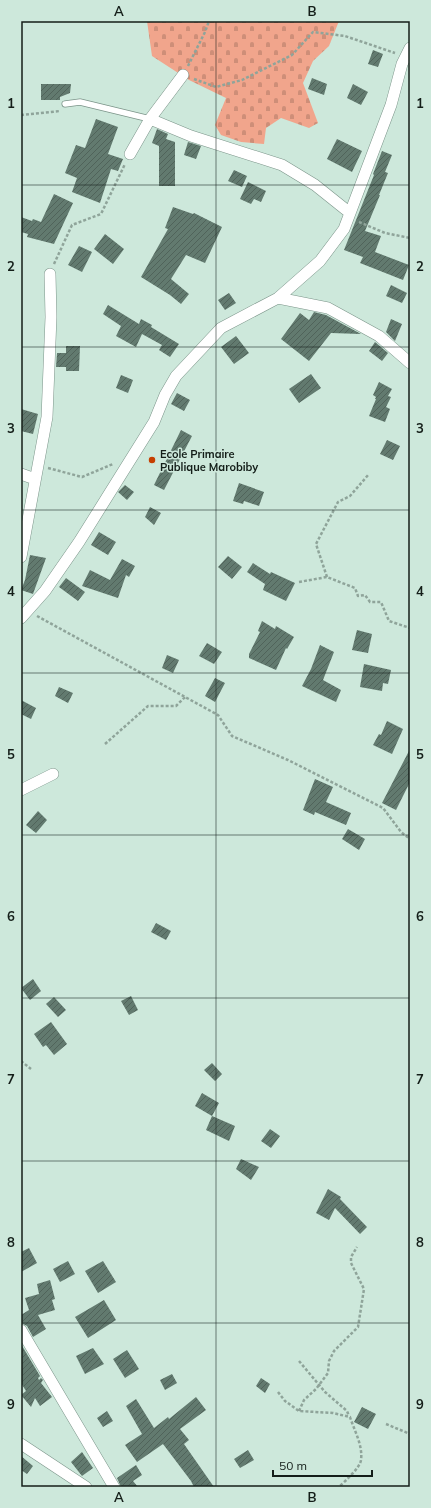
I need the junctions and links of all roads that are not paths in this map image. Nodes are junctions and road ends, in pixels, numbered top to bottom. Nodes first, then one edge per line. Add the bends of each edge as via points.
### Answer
1 (408, 52) edge
2 (183, 75) road end
3 (65, 104) dead end
4 (150, 119) junction
5 (130, 154) road end
6 (349, 216) junction
7 (50, 274) road end
8 (278, 298) junction
9 (410, 363) edge
10 (21, 474) edge
11 (35, 479) junction
12 (21, 557) edge
13 (24, 614) edge
14 (53, 774) dead end
15 (21, 790) edge
16 (21, 1330) edge
17 (21, 1444) edge
18 (86, 1487) edge
19 (114, 1487) edge

1 - 6 street
2 - 4 street
3 - 4 lane via 80,102
4 - 5 street
4 - 6 street via 191,136 282,165 316,185
6 - 8 street via 344,229 320,261
7 - 11 street via 47,417
8 - 9 street via 328,308 379,336
8 - 13 street via 221,328 176,376 154,422 75,548 46,591
10 - 11 street
11 - 12 street
14 - 15 street
16 - 19 street
17 - 18 street

